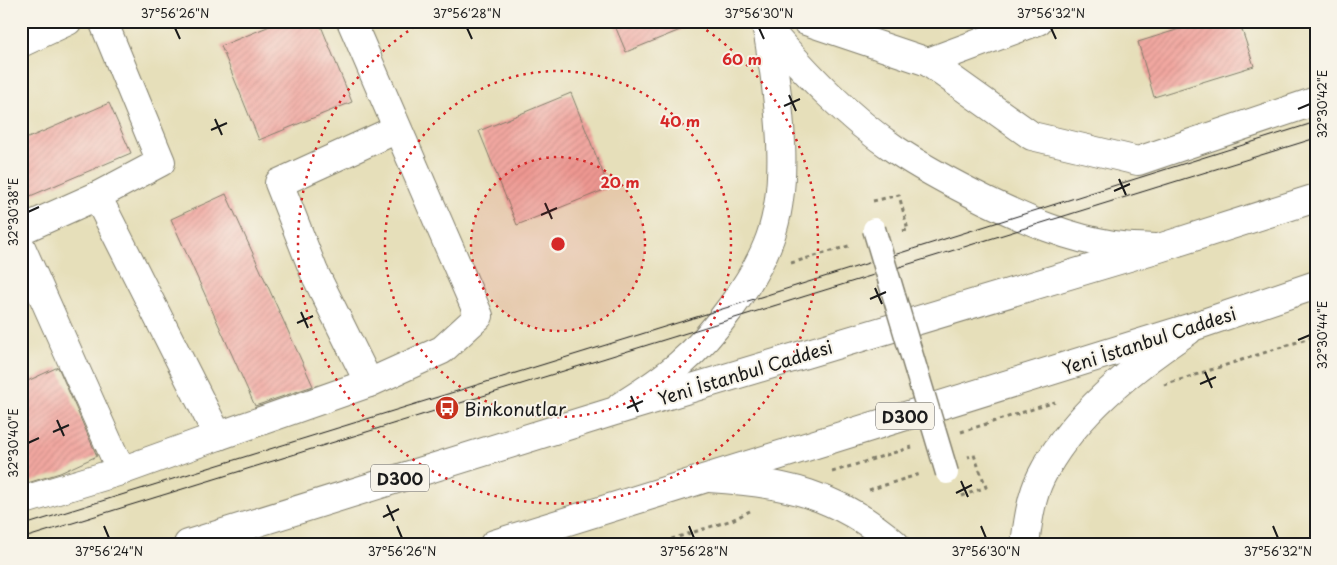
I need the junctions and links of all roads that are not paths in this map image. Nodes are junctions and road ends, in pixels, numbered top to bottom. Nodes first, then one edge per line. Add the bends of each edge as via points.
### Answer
1 (68, 21) edge
2 (103, 21) edge
3 (351, 21) edge
4 (806, 21) edge
5 (1038, 21) edge
6 (765, 24) edge
7 (21, 43) edge
8 (928, 62) junction
9 (1316, 101) edge
10 (397, 129) junction
11 (97, 196) junction
12 (1316, 198) edge
13 (21, 230) edge
14 (875, 233) road end
15 (21, 247) edge
16 (1159, 248) junction
17 (1316, 285) edge
18 (1195, 326) junction
19 (369, 383) junction
20 (612, 412) junction
21 (218, 436) junction
22 (946, 470) road end
23 (121, 471) junction
24 (705, 478) junction
25 (21, 501) edge
26 (188, 544) edge
27 (494, 544) edge
28 (896, 544) edge
29 (1025, 544) edge

1 - 7 main road
2 - 11 main road via 162,162
3 - 10 main road
4 - 8 main road
5 - 8 main road
6 - 16 main road via 816,81 866,128 949,181 1038,225 1114,246
6 - 20 main road via 778,101 782,172 770,237 756,268 732,306 704,339 651,387
8 - 9 main road via 1032,136 1138,161
10 - 19 main road via 478,316 442,350
10 - 19 main road via 279,183 314,272
11 - 13 main road
11 - 21 main road
12 - 16 main road, Yeni İstanbul Caddesi
14 - 22 street, bridge
15 - 23 main road
16 - 20 main road, Yeni İstanbul Caddesi
17 - 18 main road, Yeni İstanbul Caddesi / D300
18 - 24 main road, Yeni İstanbul Caddesi / D300
18 - 29 main road via 1137,367 1060,444 1040,479
19 - 21 main road
20 - 26 main road, Yeni İstanbul Caddesi / D300
21 - 23 main road
23 - 25 main road
24 - 27 main road, Yeni İstanbul Caddesi / D300
24 - 28 main road via 749,480 815,495 848,510

